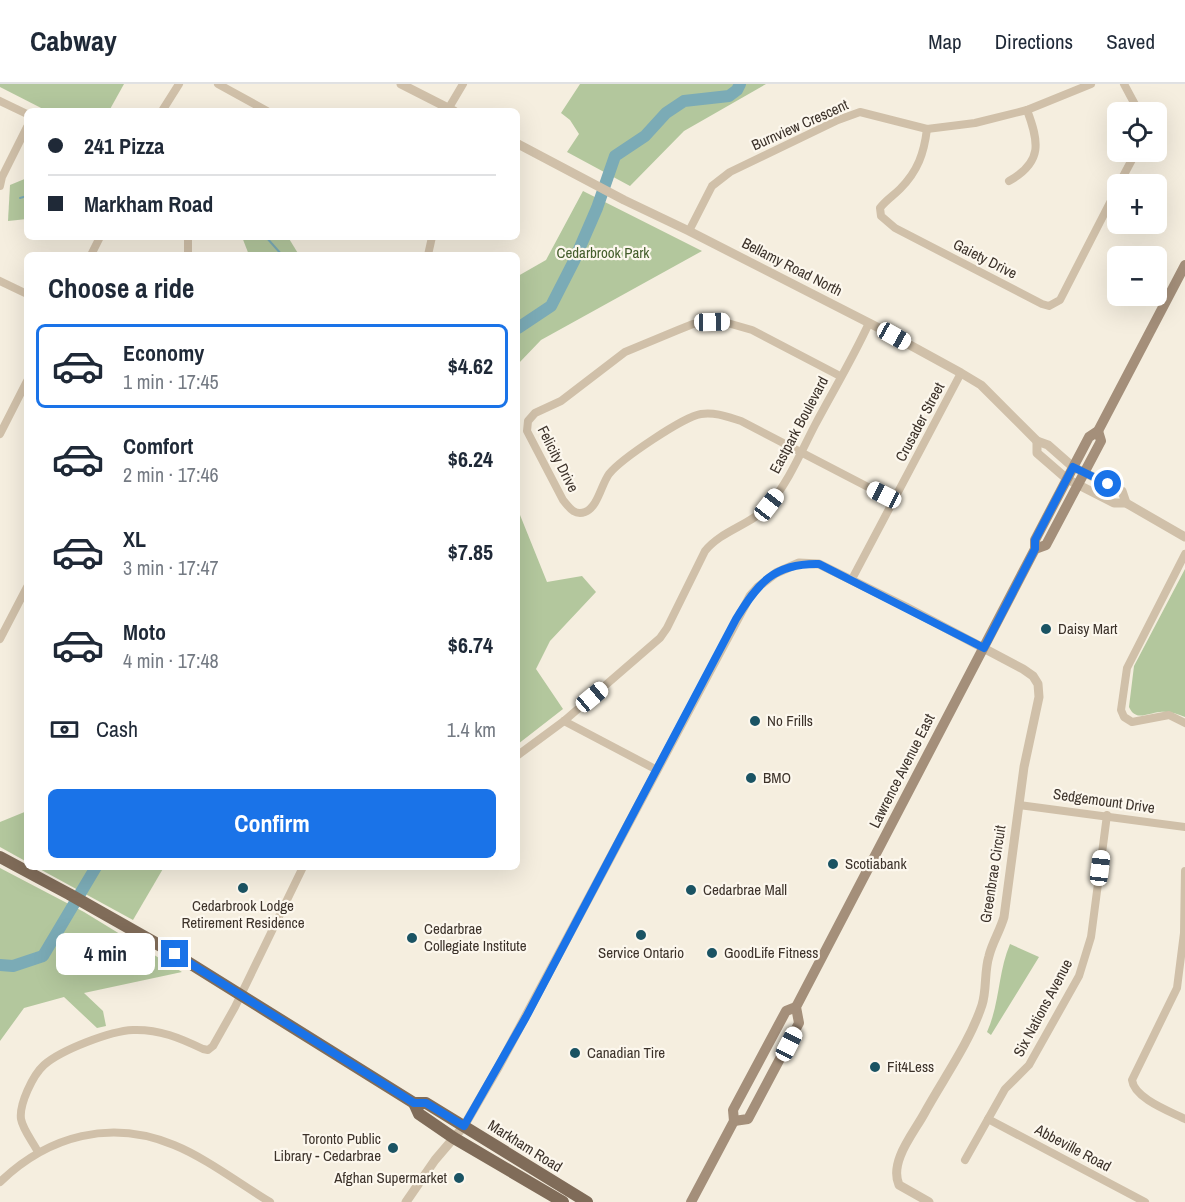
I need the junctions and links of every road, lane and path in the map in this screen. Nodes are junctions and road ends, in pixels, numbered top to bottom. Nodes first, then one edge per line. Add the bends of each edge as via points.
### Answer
1 (179, 84) edge
2 (218, 84) edge
3 (401, 84) edge
4 (463, 84) edge
5 (1091, 84) edge
6 (1124, 84) edge
7 (0, 102) edge
8 (1134, 102) edge
9 (164, 108) edge
10 (262, 108) edge
11 (446, 108) edge
12 (451, 108) edge
13 (1027, 110) junction
14 (24, 113) edge
15 (927, 129) junction
16 (24, 133) edge
17 (520, 145) edge
18 (1009, 181) dead end
19 (0, 186) edge
20 (1107, 208) edge
21 (689, 231) junction
22 (1185, 265) edge
23 (0, 280) edge
24 (24, 292) edge
25 (869, 323) junction
26 (961, 374) junction
27 (840, 376) junction
28 (24, 387) edge
29 (1098, 431) junction
30 (0, 434) edge
31 (1037, 441) junction
32 (801, 452) junction
33 (1073, 467) junction
34 (1084, 473) junction
35 (1067, 479) junction
36 (1078, 484) junction
37 (893, 500) junction
38 (1126, 503) junction
39 (1185, 537) edge
40 (1035, 549) junction
41 (1185, 554) edge
42 (852, 579) junction
43 (24, 593) edge
44 (0, 639) edge
45 (984, 648) junction
46 (564, 720) junction
47 (1185, 723) edge
48 (520, 753) edge
49 (657, 770) junction
50 (1019, 805) junction
51 (1107, 815) junction
52 (1185, 826) edge
53 (0, 857) edge
54 (24, 870) edge
55 (24, 870) edge
56 (302, 870) edge
57 (1185, 872) edge
58 (241, 995) junction
59 (796, 1007) junction
60 (414, 1103) junction
61 (988, 1119) junction
62 (1185, 1119) edge
63 (735, 1121) junction
64 (464, 1126) junction
65 (454, 1138) junction
66 (38, 1152) junction
67 (965, 1160) dead end
68 (0, 1182) edge
69 (270, 1202) edge
70 (406, 1202) edge
71 (563, 1202) edge
72 (587, 1202) edge
73 (691, 1202) edge
74 (928, 1202) edge
75 (1144, 1202) edge

1 - 9 street
2 - 10 street
3 - 11 street
4 - 12 street
5 - 13 street, Burnview Crescent
6 - 8 street
7 - 14 street
13 - 15 street, Burnview Crescent via 975,123
13 - 18 street via 1036,150 1030,165
15 - 20 street, Gaiety Drive via 923,155 913,176 887,199 880,208 881,216 895,228 1042,304 1049,306 1060,300
15 - 21 street, Burnview Crescent via 860,112 838,120 730,172 712,186
16 - 19 street
17 - 21 street, Bellamy Road North
21 - 25 street, Bellamy Road North
22 - 29 main road, Lawrence Avenue East
23 - 24 street
25 - 26 street, Bellamy Road North
25 - 27 street, Eastpark Boulevard
26 - 31 street, Bellamy Road North via 981,385
26 - 37 street, Crusader Street
27 - 32 street, Eastpark Boulevard
27 - 32 street, Felicity Drive via 738,325 693,324 625,352 561,400 535,414 526,426 563,500 576,513 591,508 610,473 621,462 687,418 700,414 741,421
28 - 30 street
29 - 33 main road, Lawrence Avenue East via 1089,437
29 - 34 main road, Lawrence Avenue East via 1101,441
31 - 33 street, Bellamy Road North via 1048,445
31 - 35 street, Bellamy Road North via 1036,453
32 - 37 street
32 - 46 street, Eastpark Boulevard via 777,495 761,513 720,537 705,551 660,638
33 - 34 street, Bellamy Road North
33 - 35 main road, Lawrence Avenue East
34 - 36 main road, Lawrence Avenue East
34 - 38 street, Bellamy Road North via 1122,491
35 - 36 street, Bellamy Road North
35 - 40 main road, Lawrence Avenue East via 1035,540
36 - 38 street, Bellamy Road North via 1114,502
36 - 40 main road, Lawrence Avenue East via 1046,545
37 - 42 street, Crusader Street
38 - 39 street, Bellamy Road North
40 - 45 main road, Lawrence Avenue East
41 - 47 street via 1131,657 1121,710 1132,722 1169,715
42 - 45 street
42 - 49 street via 819,564 799,563 758,587 736,619
43 - 44 street
45 - 50 street, Greenbrae Circuit via 1023,669 1038,684 1039,697
45 - 59 main road, Lawrence Avenue East
46 - 48 street, Eastpark Boulevard
46 - 49 street
49 - 64 street
50 - 51 street, Sedgemount Drive
50 - 74 street, Greenbrae Circuit via 1004,917 988,957 982,1004 896,1170 899,1185
51 - 52 street, Sedgemount Drive
51 - 61 street, Six Nations Avenue via 1092,928 1079,976 1029,1065 1005,1089
53 - 54 main road, Markham Road
55 - 58 main road, Markham Road
56 - 58 street
57 - 62 street via 1184,933 1176,988 1132,1080 1140,1095
58 - 60 main road, Markham Road
58 - 66 street via 208,1050 167,1033 134,1030 97,1039 47,1062 23,1102 21,1119
59 - 63 main road, Lawrence Avenue East via 786,1011 733,1110
59 - 63 main road, Lawrence Avenue East via 799,1023 779,1063 748,1119
60 - 64 main road, Markham Road via 426,1103
60 - 65 main road, Markham Road via 419,1114
61 - 67 street, Six Nations Avenue
61 - 75 street, Abbeville Road
63 - 73 main road, Lawrence Avenue East
64 - 65 street
64 - 72 main road, Markham Road
65 - 70 street
65 - 71 main road, Markham Road
66 - 68 street
66 - 69 street via 59,1142 94,1134 115,1132 155,1139 191,1154

